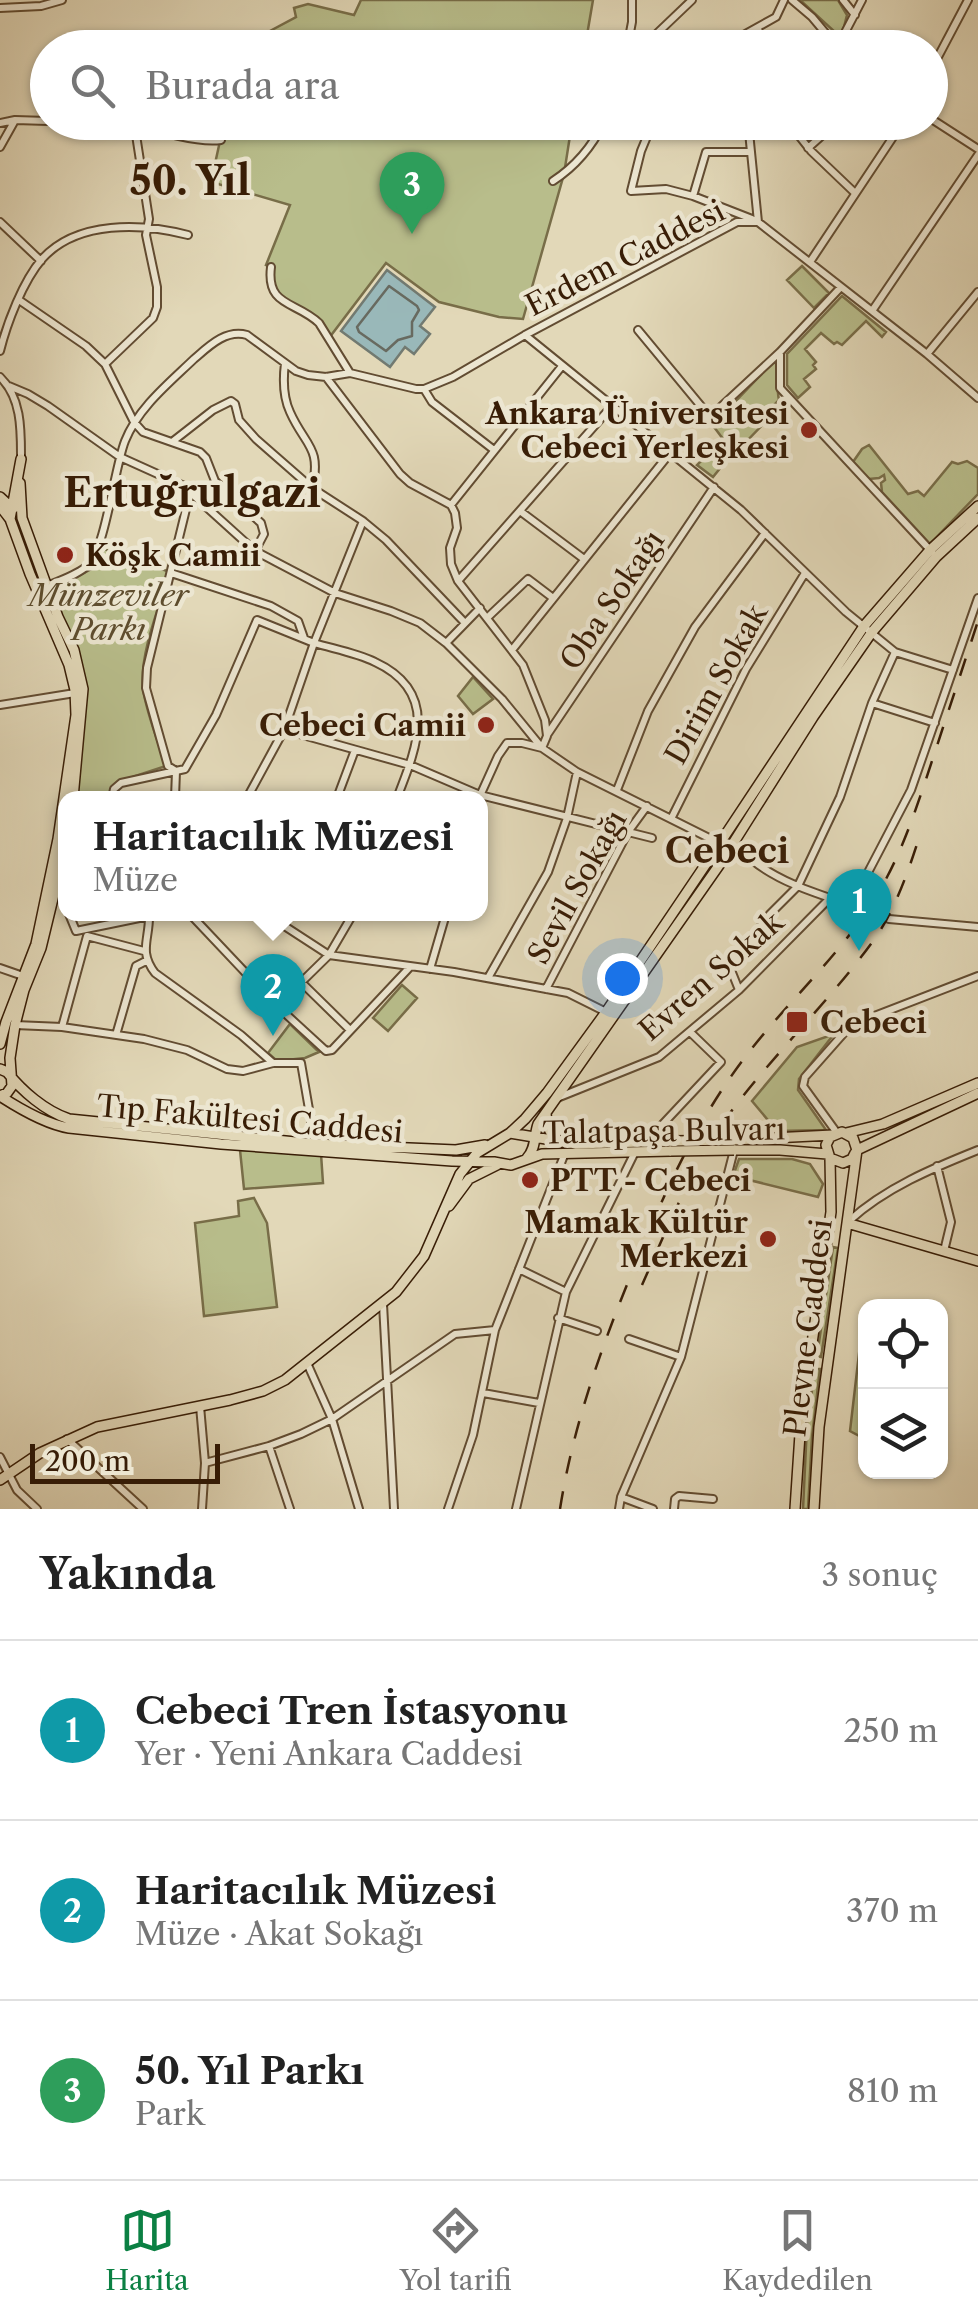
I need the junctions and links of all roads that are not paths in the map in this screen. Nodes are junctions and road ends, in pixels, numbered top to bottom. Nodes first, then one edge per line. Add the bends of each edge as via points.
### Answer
1 (62, 0) edge
2 (632, 0) edge
3 (692, 0) edge
4 (788, 0) edge
5 (844, 0) edge
6 (862, 0) edge
7 (968, 0) edge
8 (0, 8) edge
9 (855, 15) junction
10 (758, 28) joint
11 (630, 30) edge
12 (664, 30) edge
13 (754, 30) edge
14 (823, 30) edge
15 (847, 30) edge
16 (948, 38) edge
17 (15, 120) junction
18 (30, 120) edge
19 (0, 123) edge
20 (948, 131) edge
21 (138, 140) edge
22 (195, 140) edge
23 (220, 140) dead end
24 (592, 140) edge
25 (646, 140) edge
26 (750, 140) edge
27 (802, 140) edge
28 (817, 140) edge
29 (890, 140) edge
30 (0, 147) edge
31 (808, 148) junction
32 (751, 152) junction
33 (978, 152) edge
34 (553, 181) dead end
35 (855, 193) junction
36 (693, 196) junction
37 (0, 222) edge
38 (758, 222) junction
39 (148, 228) junction
40 (188, 235) dead end
41 (41, 262) junction
42 (810, 262) junction
43 (271, 267) dead end
44 (841, 287) junction
45 (978, 292) edge
46 (19, 300) junction
47 (872, 311) junction
48 (638, 330) dead end
49 (526, 335) junction
50 (0, 349) edge
51 (780, 352) junction
52 (927, 354) junction
53 (285, 363) junction
54 (105, 364) junction
55 (562, 366) junction
56 (350, 374) junction
57 (326, 377) junction
58 (0, 378) edge
59 (9, 386) junction
60 (424, 388) junction
61 (978, 398) edge
62 (611, 407) junction
63 (134, 422) junction
64 (172, 442) junction
65 (494, 450) junction
66 (670, 454) junction
67 (120, 457) junction
68 (21, 460) junction
69 (312, 488) junction
70 (714, 488) junction
71 (190, 493) junction
72 (13, 494) junction
73 (0, 497) edge
74 (450, 505) junction
75 (6, 506) edge
76 (978, 506) edge
77 (520, 511) junction
78 (10, 518) junction
79 (22, 518) junction
80 (978, 518) edge
81 (362, 520) junction
82 (766, 533) junction
83 (256, 551) junction
84 (933, 554) junction
85 (584, 559) junction
86 (172, 573) junction
87 (805, 573) junction
88 (458, 581) junction
89 (47, 586) junction
90 (335, 593) junction
91 (553, 598) junction
92 (978, 598) edge
93 (480, 608) junction
94 (487, 618) junction
95 (465, 623) junction
96 (868, 629) junction
97 (304, 639) junction
98 (314, 643) junction
99 (446, 643) junction
100 (512, 650) junction
101 (895, 652) junction
102 (953, 670) junction
103 (75, 693) junction
104 (872, 703) junction
105 (0, 705) edge
106 (935, 723) junction
107 (284, 730) junction
108 (547, 736) junction
109 (542, 748) junction
110 (355, 750) junction
111 (410, 765) junction
112 (176, 770) junction
113 (577, 772) junction
114 (617, 790) junction
115 (65, 791) edge
116 (75, 791) edge
117 (114, 791) edge
118 (175, 791) edge
119 (251, 791) edge
120 (340, 791) edge
121 (400, 791) edge
122 (466, 791) edge
123 (482, 791) edge
124 (488, 799) edge
125 (647, 806) junction
126 (568, 818) junction
127 (670, 819) junction
128 (628, 832) junction
129 (652, 838) dead end
130 (58, 840) edge
131 (719, 844) junction
132 (730, 849) junction
133 (58, 878) edge
134 (798, 886) junction
135 (830, 898) junction
136 (890, 920) dead end
137 (72, 921) edge
138 (123, 921) edge
139 (150, 921) edge
140 (197, 921) edge
141 (277, 921) edge
142 (349, 921) edge
143 (443, 921) edge
144 (978, 926) edge
145 (144, 951) junction
146 (330, 954) junction
147 (146, 961) junction
148 (410, 967) junction
149 (0, 968) edge
150 (430, 969) junction
151 (23, 976) junction
152 (978, 976) edge
153 (488, 978) junction
154 (301, 982) junction
155 (546, 989) junction
156 (738, 990) junction
157 (278, 1006) junction
158 (606, 1012) junction
159 (11, 1023) junction
160 (62, 1027) junction
161 (350, 1030) junction
162 (690, 1032) junction
163 (116, 1035) junction
164 (0, 1044) edge
165 (273, 1063) junction
166 (0, 1069) edge
167 (11, 1078) junction
168 (978, 1084) edge
169 (978, 1093) edge
170 (0, 1096) edge
171 (557, 1098) junction
172 (546, 1112) junction
173 (510, 1133) junction
174 (839, 1134) junction
175 (534, 1136) junction
176 (497, 1141) junction
177 (646, 1142) junction
178 (315, 1144) junction
179 (733, 1145) junction
180 (672, 1146) junction
181 (563, 1147) junction
182 (978, 1150) edge
183 (635, 1152) junction
184 (856, 1152) junction
185 (828, 1156) junction
186 (526, 1160) junction
187 (470, 1161) junction
188 (503, 1164) junction
189 (937, 1166) junction
190 (444, 1212) junction
191 (846, 1223) junction
192 (944, 1251) junction
193 (978, 1261) edge
194 (518, 1269) junction
195 (566, 1292) junction
196 (383, 1304) junction
197 (558, 1318) junction
198 (495, 1330) junction
199 (597, 1330) dead end
200 (628, 1340) dead end
201 (680, 1357) junction
202 (307, 1363) junction
203 (388, 1382) junction
204 (482, 1392) junction
205 (539, 1403) junction
206 (200, 1406) junction
207 (332, 1419) junction
208 (67, 1439) junction
209 (268, 1446) junction
210 (0, 1458) edge
211 (204, 1462) junction
212 (4, 1477) edge
213 (621, 1497) junction
214 (713, 1499) dead end
215 (37, 1509) edge
216 (143, 1509) edge
217 (202, 1509) edge
218 (290, 1509) edge
219 (359, 1509) edge
220 (394, 1509) edge
221 (448, 1509) edge
222 (516, 1509) edge
223 (619, 1509) edge
224 (653, 1509) edge
225 (674, 1509) edge
226 (795, 1509) edge
227 (814, 1509) edge

1 - 8 street
2 - 11 street
3 - 12 street
4 - 10 street
4 - 14 street
5 - 9 street
6 - 9 street
7 - 16 street
9 - 15 street
10 - 13 street
17 - 18 street
17 - 19 street
17 - 30 street
20 - 33 street
21 - 39 street
22 - 23 street
24 - 34 street
25 - 36 street via 631,192 666,189
26 - 32 street
27 - 31 street
28 - 31 street
29 - 35 street
31 - 35 street
32 - 36 street via 706,152
32 - 38 street
33 - 47 street
35 - 42 street
36 - 38 street
37 - 41 street
38 - 42 street, Erdem Caddesi
38 - 49 street, Erdem Caddesi via 722,229
39 - 40 street
39 - 41 street via 86,232
39 - 54 street via 157,307
41 - 46 street
42 - 44 street, Erdem Caddesi
43 - 56 street via 278,298 312,316
44 - 47 street, Erdem Caddesi
44 - 51 street
45 - 52 street
46 - 50 street
46 - 54 street
47 - 52 street, Erdem Caddesi
48 - 51 street via 710,418
49 - 55 street
49 - 60 street, Erdem Caddesi
51 - 84 street via 780,388
52 - 61 street, Erdem Caddesi
53 - 57 street
53 - 63 street via 247,335 224,336
53 - 69 street via 287,404 315,456
54 - 63 street
55 - 62 street
55 - 65 street
56 - 57 street
56 - 60 street
57 - 74 street via 400,474
58 - 59 street
59 - 67 street
59 - 68 street via 20,421
60 - 65 street via 432,402
62 - 66 street
62 - 77 street
63 - 64 street
63 - 67 street
64 - 69 street via 231,401 256,439
64 - 83 street via 200,452 215,481 262,523
65 - 74 street
66 - 70 street
66 - 85 street
67 - 71 street
67 - 89 street via 89,564
68 - 72 main road
68 - 79 main road
69 - 81 street
70 - 82 street
70 - 108 street, Oba Sokağı
71 - 83 street
71 - 86 street
72 - 73 main road
72 - 75 main road
73 - 75 main road
74 - 88 street via 456,528 451,564
75 - 78 main road
75 - 79 main road
76 - 84 main road
77 - 85 street
77 - 88 street
78 - 79 main road
78 - 103 main road
79 - 89 main road
80 - 84 main road
81 - 90 street
81 - 95 street
82 - 87 street
82 - 114 street via 695,628 648,711
83 - 90 street
84 - 96 main road
85 - 91 street
86 - 97 street via 270,606 298,621
86 - 112 street via 146,688 168,766
87 - 96 street
87 - 127 street, Dirim Sokak via 746,668
88 - 93 street
89 - 116 main road via 83,690
90 - 98 street
90 - 99 street via 420,623
91 - 94 street via 528,578
91 - 100 street
92 - 102 street
93 - 94 street
93 - 95 street
94 - 100 street
95 - 99 street
96 - 101 street
96 - 131 main road
96 - 132 main road
97 - 98 street
97 - 112 street via 257,620 216,716 185,769
98 - 107 street
98 - 111 street via 374,661 409,688 419,736
99 - 109 street
100 - 108 street via 524,665
101 - 102 street
101 - 104 street
102 - 106 street
103 - 105 street
103 - 115 main road
104 - 106 street
104 - 134 street via 840,797
106 - 135 street via 912,790 851,904
107 - 110 street
107 - 119 street
108 - 109 street, Oba Sokağı
109 - 113 street
109 - 123 street via 507,743
110 - 111 street
110 - 120 street
111 - 121 street
111 - 122 street
112 - 117 street via 121,783
112 - 118 street
113 - 114 street
113 - 126 street
114 - 125 street
124 - 126 street
125 - 127 street
125 - 128 street, Sevil Sokağı
126 - 128 street
126 - 153 street via 548,872
127 - 131 street
128 - 129 street
128 - 155 street, Sevil Sokağı
130 - 151 main road
131 - 132 street
131 - 158 main road
132 - 134 street
132 - 171 main road
133 - 159 main road via 41,948
134 - 135 street
134 - 156 street via 736,957
135 - 156 street, Evren Sokak
136 - 144 street
137 - 138 street via 76,932
139 - 145 street
140 - 157 street
141 - 146 street
142 - 146 street
143 - 150 street
145 - 147 street
145 - 160 street via 87,936
146 - 148 street
146 - 154 street
147 - 163 street via 136,966
147 - 165 street
148 - 150 street
148 - 161 street
149 - 151 street
150 - 153 street
151 - 159 main road
152 - 174 street via 851,1025 805,1077 802,1086
153 - 155 street
154 - 157 street
154 - 161 street
155 - 158 street
156 - 162 street, Evren Sokak
157 - 161 street via 326,1051
158 - 173 main road
159 - 160 street
159 - 164 main road
159 - 167 main road
160 - 163 street
162 - 171 street, Evren Sokak via 659,1057
162 - 177 street via 721,1062
163 - 165 street via 187,1050 243,1072
165 - 178 street via 301,1063
166 - 167 main road, Tıp Fakültesi Caddesi
167 - 170 main road via 10,1090
167 - 178 main road, Tıp Fakültesi Caddesi via 69,1119
168 - 174 main road, Talatpaşa Bulvarı via 883,1124
169 - 184 main road, Talatpaşa Bulvarı
170 - 187 main road, Tıp Fakültesi Caddesi via 69,1128
171 - 172 main road
172 - 175 main road
172 - 181 main road via 552,1136
173 - 175 main road
173 - 176 main road
174 - 179 main road, Talatpaşa Bulvarı
174 - 184 main road via 853,1138
174 - 185 main road via 826,1145
175 - 181 main road, Talatpaşa Bulvarı
175 - 186 main road
176 - 178 main road, Tıp Fakültesi Caddesi via 456,1150
176 - 187 main road
176 - 188 main road via 495,1155
177 - 180 main road, Talatpaşa Bulvarı
177 - 181 main road, Talatpaşa Bulvarı
179 - 180 main road, Talatpaşa Bulvarı, bridge
179 - 185 main road, Talatpaşa Bulvarı
179 - 201 street
180 - 183 main road, Talatpaşa Bulvarı
181 - 183 main road, Talatpaşa Bulvarı
181 - 186 main road, Talatpaşa Bulvarı
181 - 194 street
182 - 189 street
183 - 195 street
184 - 185 main road, Talatpaşa Bulvarı via 843,1163
184 - 191 main road, Plevne Caddesi
185 - 226 main road, Plevne Caddesi via 830,1221
186 - 188 main road, Talatpaşa Bulvarı
187 - 188 main road, Tıp Fakültesi Caddesi
187 - 190 main road
188 - 190 main road via 469,1179
189 - 191 street
189 - 192 street via 951,1222
190 - 196 main road via 424,1256
191 - 192 main road
191 - 227 main road, Plevne Caddesi
192 - 193 main road
194 - 195 street
194 - 198 street
195 - 197 street
196 - 202 main road
196 - 203 street
197 - 199 street
197 - 205 street
198 - 203 street via 455,1334
198 - 204 street
200 - 201 street
201 - 213 street
202 - 206 main road via 263,1391
202 - 207 street
203 - 207 street
203 - 220 street
204 - 205 street
204 - 221 street
205 - 222 street
206 - 208 main road
206 - 211 street
207 - 209 street
207 - 219 street
208 - 212 main road
208 - 216 street
209 - 211 street
209 - 218 street
210 - 212 street
211 - 217 street
212 - 215 street
213 - 223 street
213 - 224 street
214 - 225 street via 679,1496

